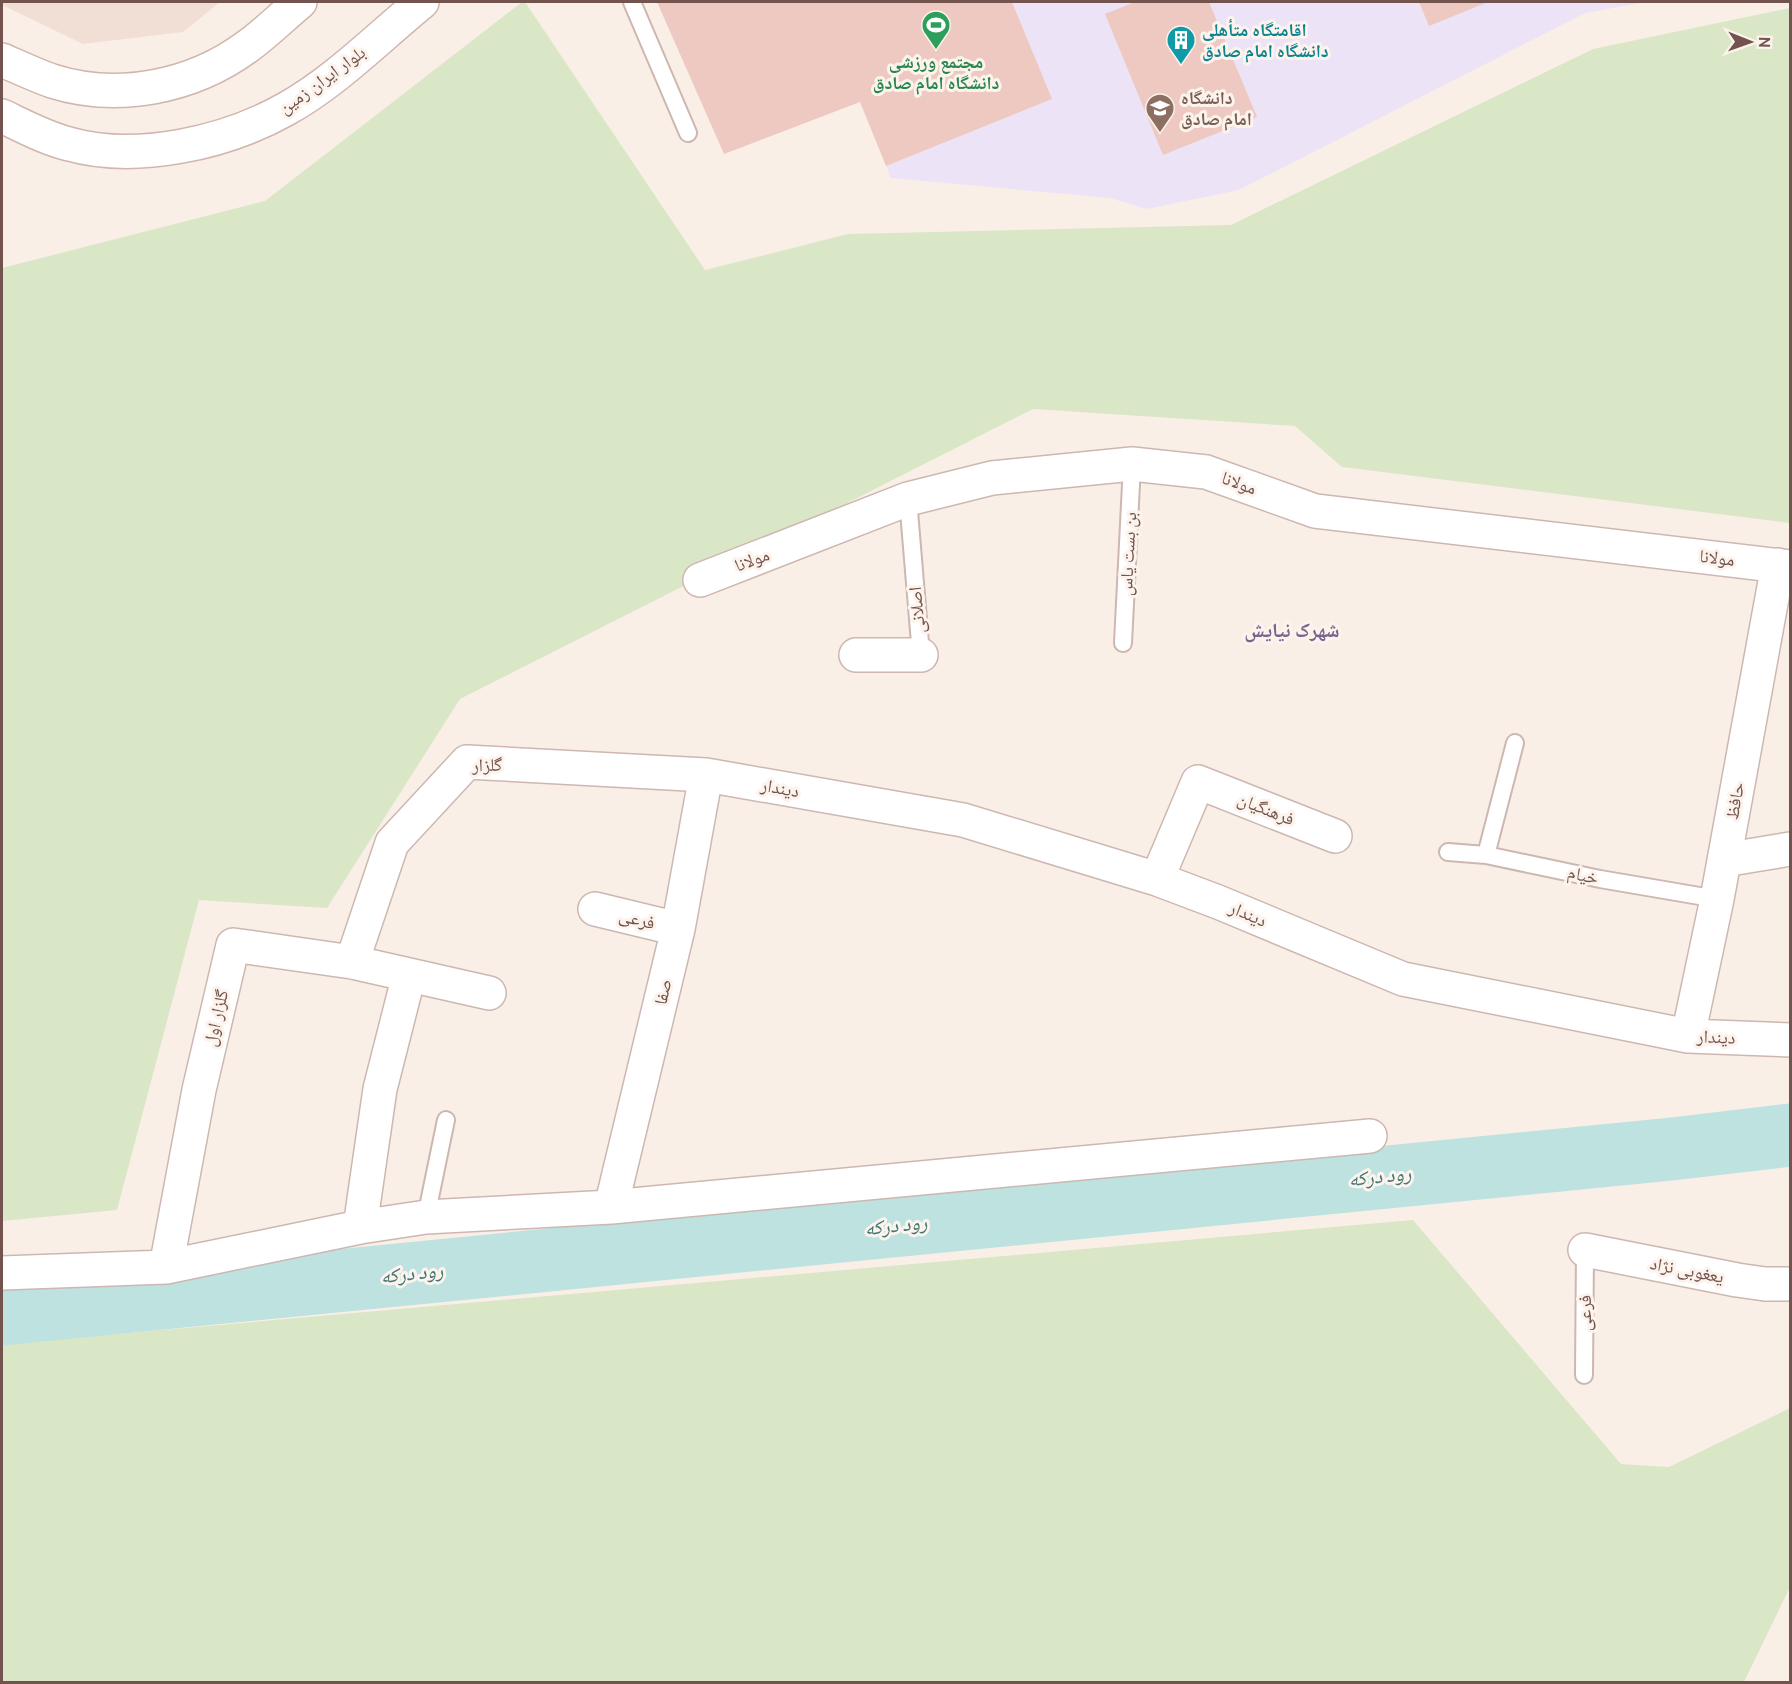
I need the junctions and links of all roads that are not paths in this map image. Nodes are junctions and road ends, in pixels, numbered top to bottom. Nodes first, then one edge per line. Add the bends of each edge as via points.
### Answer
1 (300, 2) edge
2 (422, 2) edge
3 (632, 2) edge
4 (2, 60) edge
5 (2, 116) edge
6 (688, 133) dead end
7 (1132, 464) junction
8 (908, 499) junction
9 (1784, 566) edge
10 (700, 580) dead end
11 (1123, 643) dead end
12 (856, 655) dead end
13 (921, 655) joint
14 (1515, 743) dead end
15 (706, 775) junction
16 (1335, 836) dead end
17 (1791, 849) edge
18 (1448, 852) dead end
19 (1486, 855) junction
20 (1724, 860) junction
21 (1157, 879) junction
22 (1717, 899) junction
23 (595, 909) dead end
24 (678, 929) junction
25 (352, 962) junction
26 (409, 975) junction
27 (489, 993) dead end
28 (1688, 1036) junction
29 (1791, 1040) edge
30 (446, 1120) dead end
31 (1370, 1136) dead end
32 (611, 1207) junction
33 (426, 1218) junction
34 (360, 1227) junction
35 (1585, 1250) joint
36 (166, 1267) junction
37 (2, 1273) edge
38 (1791, 1284) edge
39 (1584, 1375) dead end

1 - 4 street via 248,46 213,68 142,89 98,89 53,81
2 - 5 street, بلوار ایران زمین via 331,78 286,109 216,137 139,151 91,149 36,132
3 - 6 lane
7 - 8 street, مولانا via 992,478
7 - 9 street, مولانا via 1206,472 1315,511
7 - 11 lane, بن بست یاس
8 - 10 street, مولانا
8 - 13 lane, اصلانی
9 - 20 street, حافظ
12 - 13 street, اصلانی
14 - 19 lane
15 - 21 street, دیندار via 963,820
15 - 24 street, صفا
15 - 25 street, گلزار via 467,762 392,843
16 - 21 street, فرهنگیان via 1198,782
17 - 20 street
18 - 19 lane, خیام
19 - 22 lane, خیام
20 - 22 street, حافظ
21 - 28 street, دیندار via 1403,979
22 - 28 street, حافظ
23 - 24 street, فرعی
24 - 32 street, صفا
25 - 26 street, گلزار اول
25 - 36 street, گلزار اول via 233,945 199,1090
26 - 27 street, گلزار اول
26 - 34 street via 380,1089
28 - 29 street, دیندار
30 - 33 lane
31 - 32 street
32 - 33 street
33 - 34 street
34 - 36 street
35 - 38 street, یعغوبی نژاد via 1737,1280
35 - 39 lane, فرعی
36 - 37 street

